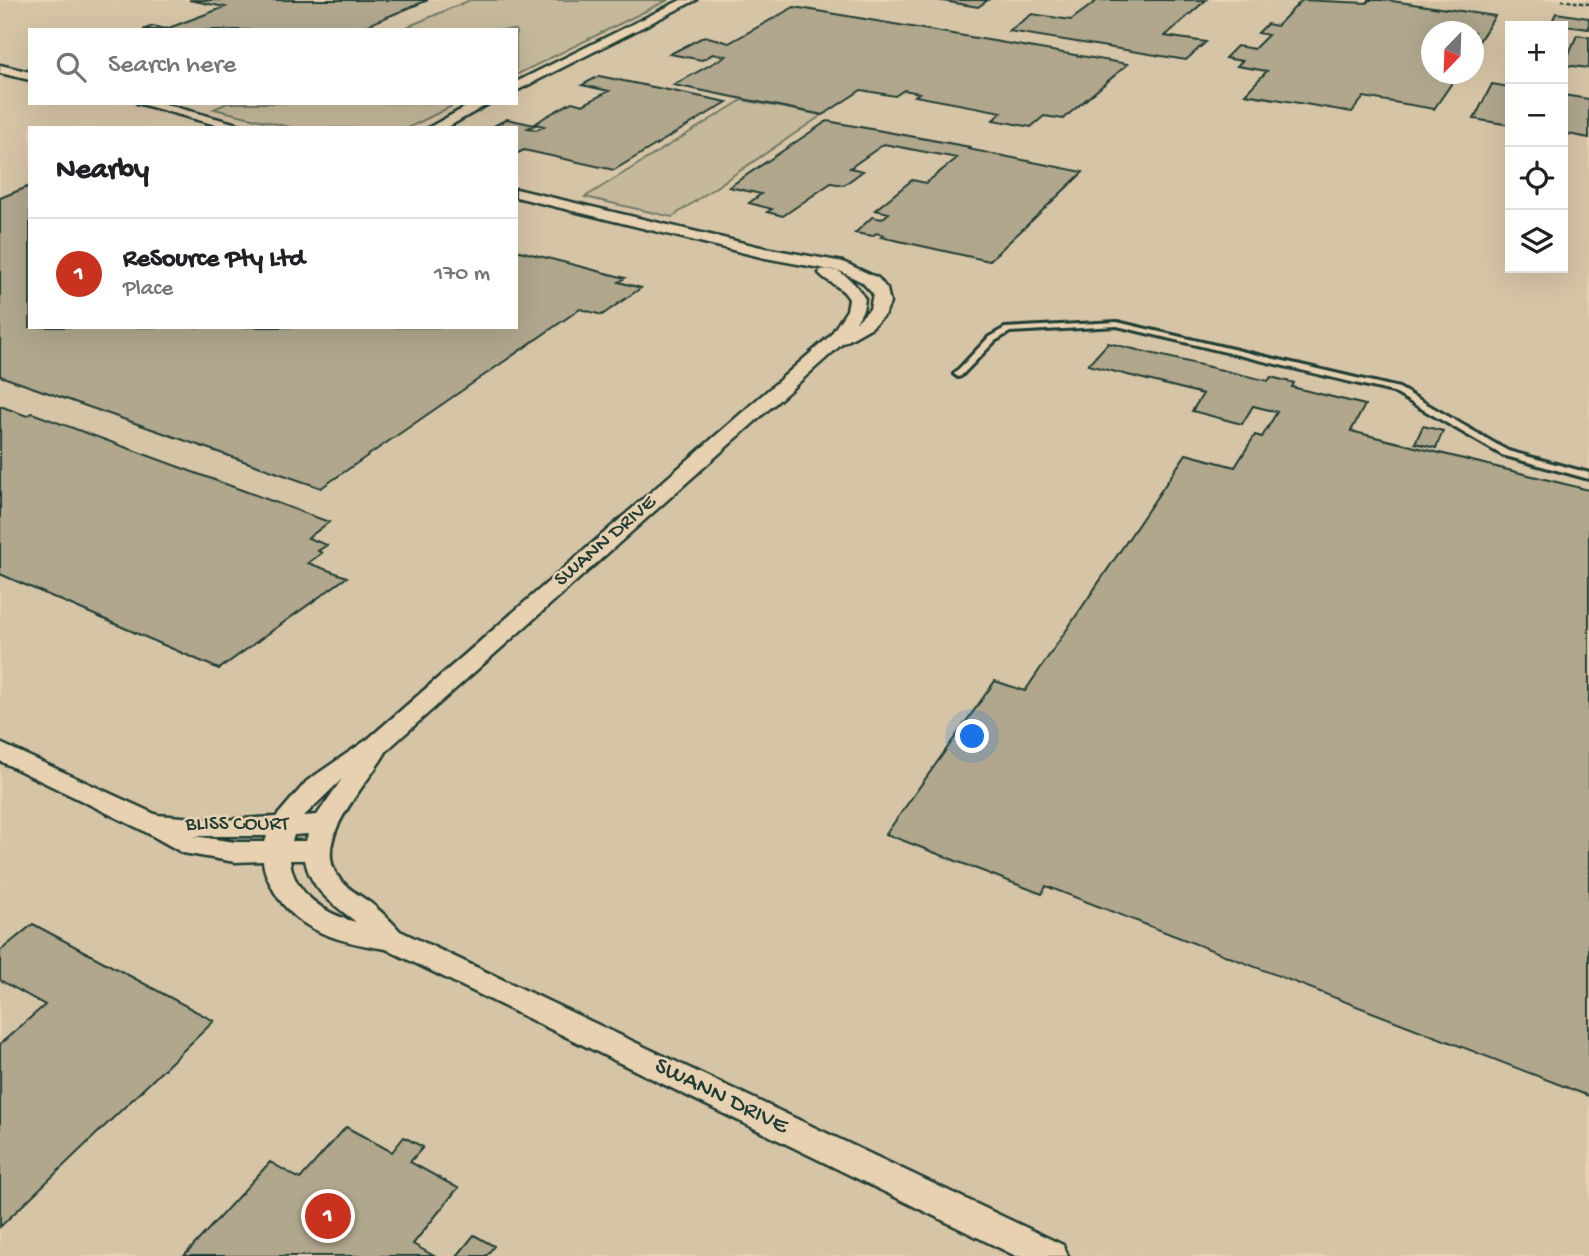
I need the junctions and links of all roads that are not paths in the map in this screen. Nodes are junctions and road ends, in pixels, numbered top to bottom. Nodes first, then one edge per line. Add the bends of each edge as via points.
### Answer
1 (690, 0) edge
2 (0, 69) edge
3 (28, 76) edge
4 (518, 86) edge
5 (151, 105) edge
6 (480, 105) edge
7 (237, 126) edge
8 (439, 126) edge
9 (518, 193) edge
10 (778, 256) junction
11 (836, 340) junction
12 (958, 374) dead end
13 (1589, 476) edge
14 (377, 745) junction
15 (0, 751) edge
16 (151, 823) junction
17 (284, 827) junction
18 (321, 837) junction
19 (276, 852) junction
20 (391, 939) junction
21 (1051, 1256) edge

1 - 4 street
2 - 3 street
5 - 7 street
6 - 8 street
9 - 10 street, SWANN DRIVE
10 - 11 street, SWANN DRIVE via 835,276 853,289 858,305
10 - 11 street, SWANN DRIVE via 842,267 878,288 877,312
11 - 14 street, SWANN DRIVE
12 - 13 lane via 992,339 1008,330 1117,324 1396,390 1505,453
14 - 17 street, SWANN DRIVE via 334,769 312,789
14 - 18 street, SWANN DRIVE via 359,776 338,799
15 - 16 street, BLISS COURT
16 - 17 street, BLISS COURT via 220,829
16 - 19 street, BLISS COURT via 192,846
17 - 18 street, BLISS COURT
17 - 19 street, SWANN DRIVE
18 - 19 street, BLISS COURT
18 - 20 street, SWANN DRIVE via 319,865 329,885
19 - 20 street, SWANN DRIVE via 283,885 320,920 343,930
20 - 21 street, SWANN DRIVE

